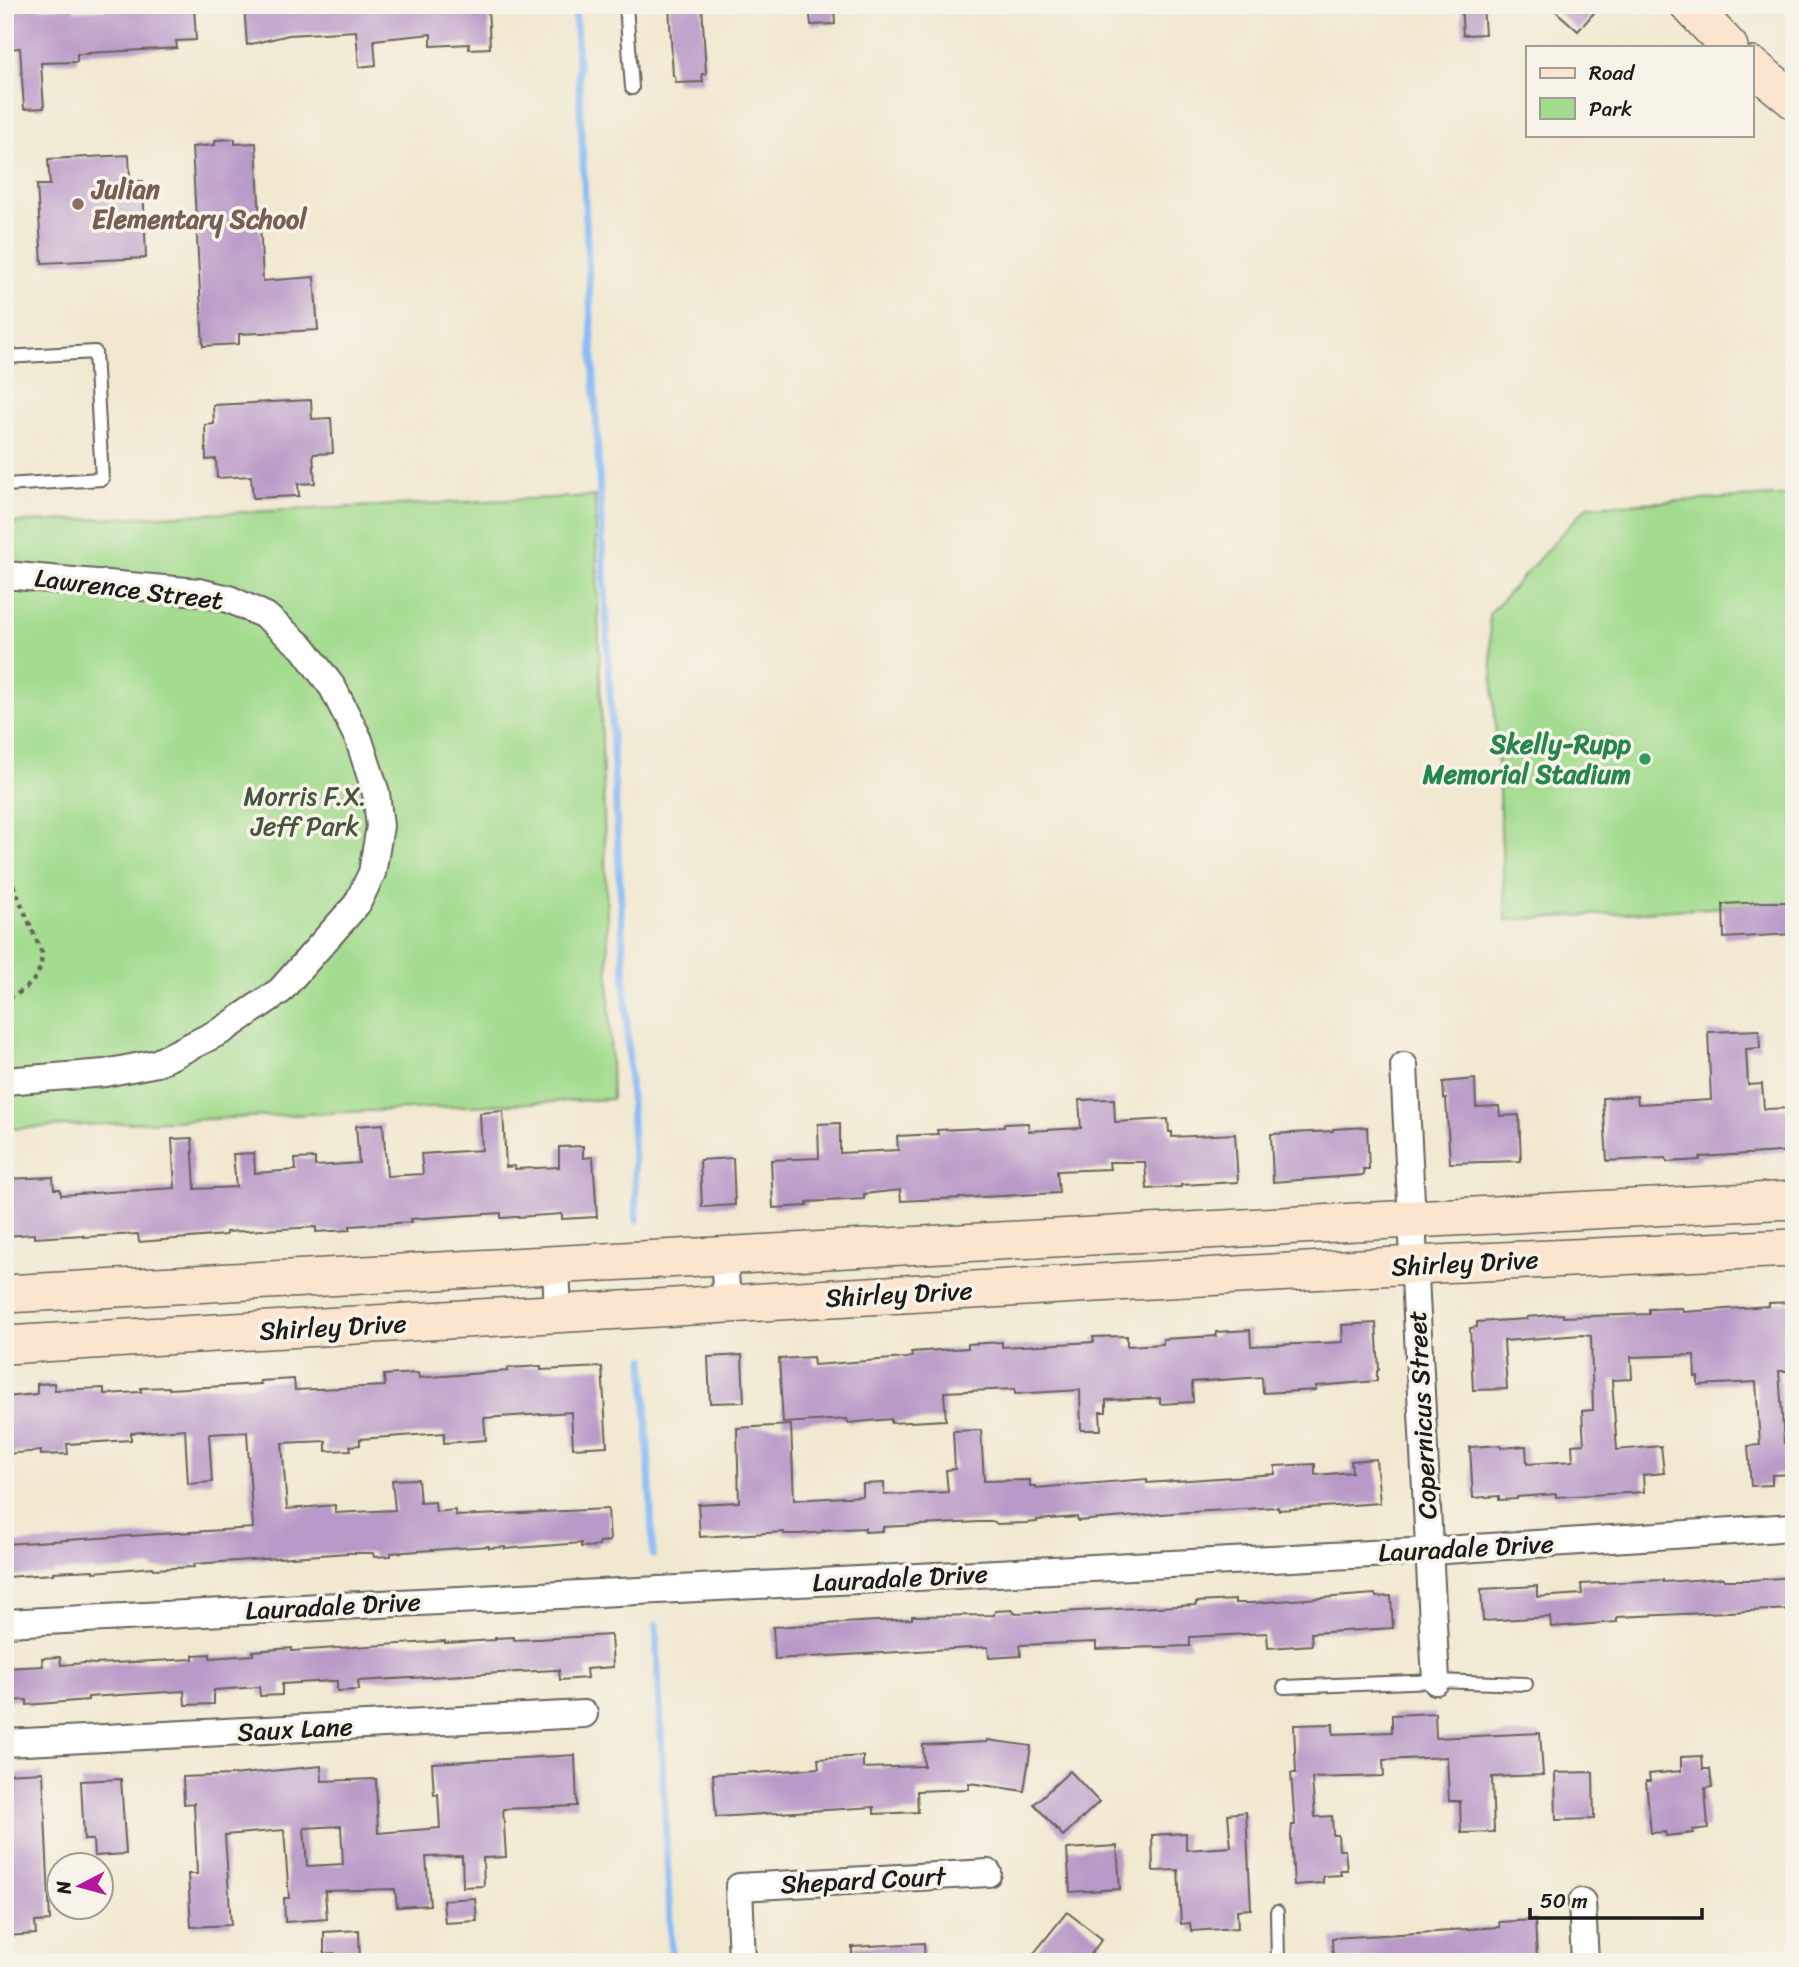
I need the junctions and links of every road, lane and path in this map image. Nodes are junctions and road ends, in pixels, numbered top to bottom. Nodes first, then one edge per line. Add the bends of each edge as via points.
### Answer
1 (626, 5) edge
2 (1689, 5) edge
3 (1729, 46) edge
4 (1754, 68) edge
5 (632, 88) dead end
6 (1794, 100) edge
7 (5, 358) edge
8 (5, 485) edge
9 (5, 575) edge
10 (5, 866) edge
11 (5, 1001) edge
12 (1404, 1066) dead end
13 (5, 1081) edge
14 (1794, 1200) edge
15 (1412, 1219) junction
16 (1794, 1248) edge
17 (724, 1256) junction
18 (556, 1265) junction
19 (1414, 1265) junction
20 (5, 1294) edge
21 (727, 1304) junction
22 (558, 1314) junction
23 (5, 1345) edge
24 (1794, 1527) edge
25 (1430, 1551) junction
26 (5, 1623) edge
27 (1436, 1681) junction
28 (1526, 1684) dead end
29 (1284, 1687) dead end
30 (584, 1714) dead end
31 (5, 1743) edge
32 (988, 1873) dead end
33 (1582, 1902) dead end
34 (1277, 1912) dead end
35 (742, 1962) edge
36 (1278, 1962) edge
37 (1585, 1962) edge

1 - 5 lane
2 - 3 street
4 - 6 street
7 - 8 lane via 95,352 102,479
9 - 13 street, Lawrence Street via 198,592 229,599 266,616 303,648 333,688 359,740 376,793 380,826 372,873 357,904 280,990 223,1030 157,1063 105,1073
10 - 11 path via 42,953 42,966 29,986
12 - 15 street, Copernicus Street
14 - 15 street, Shirley Drive
15 - 17 street, Shirley Drive
15 - 19 street, Copernicus Street
16 - 19 street, Shirley Drive
17 - 18 street, Shirley Drive
17 - 21 street
18 - 20 street, Shirley Drive
18 - 22 street
19 - 21 street, Shirley Drive
19 - 25 street, Copernicus Street
21 - 22 street, Shirley Drive
22 - 23 street, Shirley Drive
24 - 25 street, Lauradale Drive
25 - 26 street, Lauradale Drive
25 - 27 street, Copernicus Street
27 - 28 lane
27 - 29 lane
30 - 31 street, Saux Lane
32 - 35 street, Shepard Court via 739,1887
33 - 37 street
34 - 36 lane

